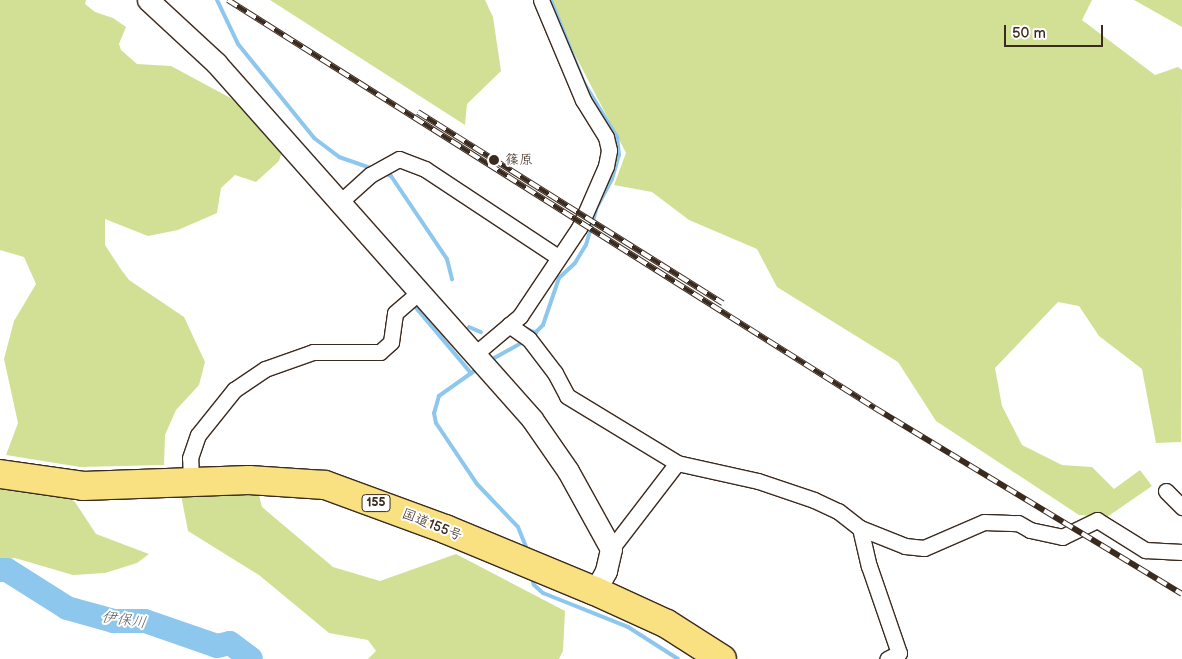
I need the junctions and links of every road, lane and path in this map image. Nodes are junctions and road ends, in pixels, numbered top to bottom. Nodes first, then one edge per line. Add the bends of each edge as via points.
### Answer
1 (148, 0) edge
2 (540, 0) edge
3 (339, 203) junction
4 (558, 257) junction
5 (418, 293) junction
6 (509, 326) junction
7 (475, 354) junction
8 (677, 463) junction
9 (0, 474) edge
10 (191, 481) junction
11 (1166, 491) dead end
12 (1182, 507) edge
13 (860, 528) junction
14 (610, 549) junction
15 (1182, 552) edge
16 (595, 591) junction
17 (722, 659) edge
18 (888, 659) edge

1 - 3 street via 216,63
2 - 4 street via 583,100 606,137 609,150 602,180 591,199 588,213
3 - 4 street via 370,175 399,159 425,169
3 - 5 street
4 - 6 street via 520,316
5 - 7 street
5 - 10 street via 395,313 390,342 380,352 313,352 266,369 234,390 198,435 190,458
6 - 7 street
6 - 8 street via 529,339 555,373 567,396
7 - 14 street via 548,441 590,506
8 - 13 street via 758,481 814,500 838,511
8 - 14 street
9 - 10 highway, 国道155号 / 155 via 83,486
10 - 16 highway, 国道155号 / 155 via 282,480 332,487
11 - 12 street
13 - 15 street via 905,546 924,548 984,522 1018,523 1030,530 1062,537 1097,520 1145,550
13 - 18 street via 869,566 899,653
14 - 16 street via 606,571
16 - 17 highway, 国道155号 / 155 via 667,624

